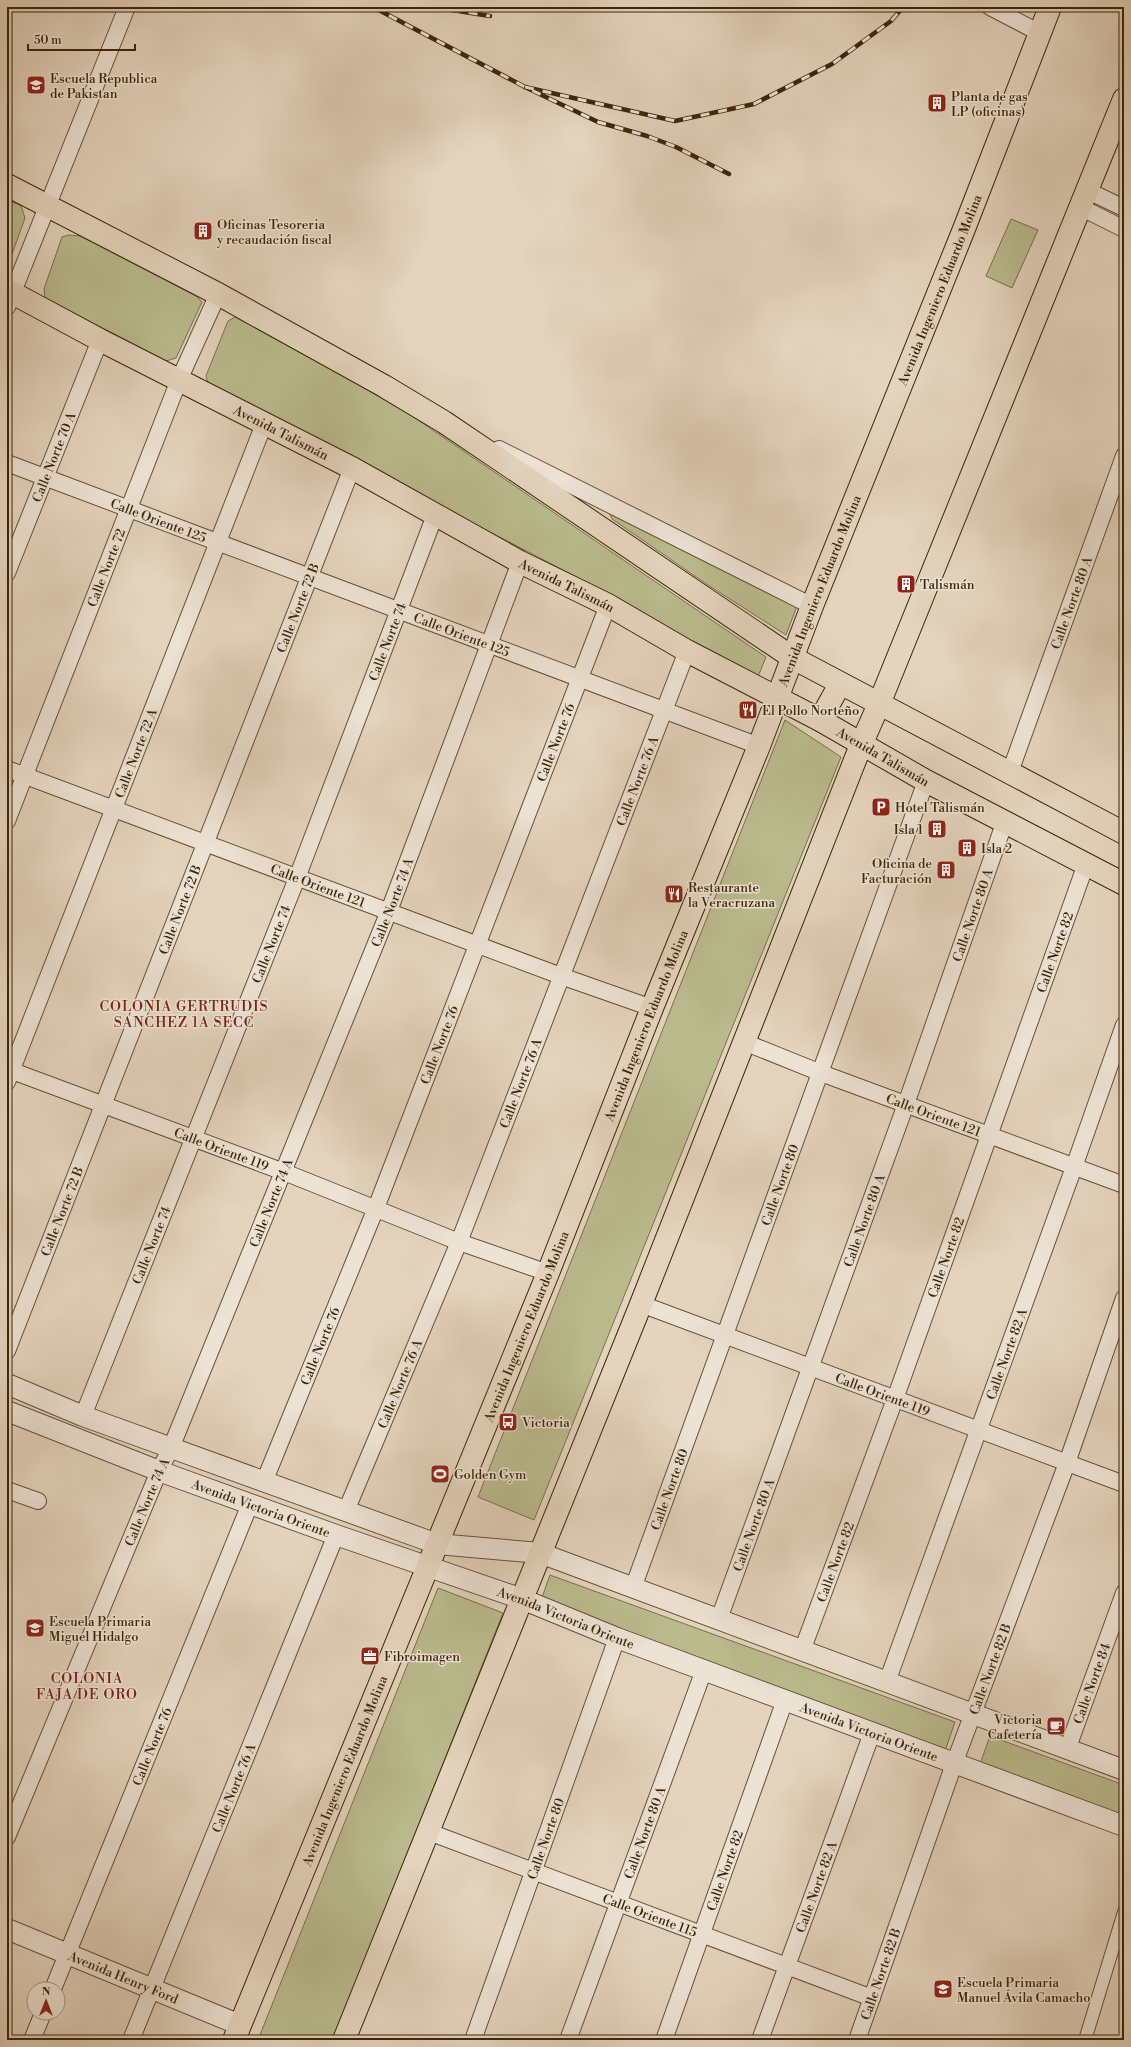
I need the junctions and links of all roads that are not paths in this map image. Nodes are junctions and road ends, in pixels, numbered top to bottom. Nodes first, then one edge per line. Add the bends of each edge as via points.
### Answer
1 (127, 7) edge
2 (990, 7) edge
3 (1050, 7) edge
4 (1040, 33) junction
5 (1124, 99) edge
6 (7, 185) edge
7 (1083, 199) junction
8 (47, 206) junction
9 (1124, 208) edge
10 (1124, 229) edge
11 (218, 294) junction
12 (9, 297) edge
13 (100, 340) junction
14 (179, 380) junction
15 (444, 422) junction
16 (264, 424) junction
17 (1124, 456) edge
18 (7, 463) edge
19 (352, 468) junction
20 (44, 478) junction
21 (130, 510) junction
22 (435, 515) junction
23 (217, 542) junction
24 (520, 562) junction
25 (7, 573) edge
26 (309, 577) junction
27 (608, 605) junction
28 (812, 606) junction
29 (398, 611) junction
30 (488, 644) junction
31 (687, 651) junction
32 (792, 658) junction
33 (580, 679) junction
34 (840, 684) junction
35 (778, 698) junction
36 (879, 704) junction
37 (663, 710) junction
38 (820, 720) junction
39 (861, 745) junction
40 (759, 746) junction
41 (7, 769) edge
42 (1010, 772) junction
43 (25, 776) junction
44 (926, 781) junction
45 (113, 808) junction
46 (7, 821) edge
47 (1005, 821) junction
48 (1124, 831) edge
49 (205, 843) junction
50 (1086, 864) junction
51 (297, 878) junction
52 (1124, 884) edge
53 (389, 911) junction
54 (477, 944) junction
55 (561, 976) junction
56 (652, 1008) junction
57 (1124, 1025) edge
58 (744, 1042) junction
59 (821, 1073) junction
60 (8, 1074) edge
61 (103, 1103) junction
62 (906, 1104) junction
63 (989, 1135) junction
64 (193, 1138) junction
65 (1074, 1167) junction
66 (284, 1172) junction
67 (1124, 1185) edge
68 (376, 1208) junction
69 (459, 1242) junction
70 (548, 1272) junction
71 (1124, 1298) edge
72 (641, 1304) junction
73 (725, 1337) junction
74 (7, 1351) edge
75 (810, 1367) junction
76 (7, 1384) edge
77 (895, 1399) junction
78 (7, 1411) edge
79 (83, 1416) junction
80 (979, 1431) junction
81 (171, 1448) junction
82 (1067, 1463) junction
83 (159, 1471) junction
84 (264, 1482) junction
85 (1124, 1484) edge
86 (7, 1490) edge
87 (38, 1501) dead end
88 (250, 1504) junction
89 (346, 1511) junction
90 (336, 1535) junction
91 (437, 1544) junction
92 (540, 1554) junction
93 (428, 1567) junction
94 (633, 1588) junction
95 (1124, 1593) edge
96 (522, 1599) junction
97 (719, 1619) junction
98 (617, 1638) junction
99 (802, 1651) junction
100 (704, 1670) junction
101 (887, 1682) junction
102 (785, 1700) junction
103 (972, 1715) junction
104 (872, 1733) junction
105 (1067, 1750) junction
106 (954, 1764) junction
107 (1124, 1770) edge
108 (1124, 1826) edge
109 (429, 1832) junction
110 (7, 1837) edge
111 (534, 1871) junction
112 (618, 1902) junction
113 (1124, 1912) edge
114 (7, 1929) edge
115 (703, 1934) junction
116 (67, 1954) junction
117 (787, 1967) junction
118 (56, 1981) edge
119 (151, 1990) junction
120 (872, 1998) junction
121 (40, 2021) edge
122 (237, 2032) edge
123 (32, 2040) edge
124 (131, 2040) edge
125 (344, 2040) edge
126 (473, 2040) edge
127 (568, 2040) edge
128 (664, 2040) edge
129 (760, 2040) edge
130 (857, 2040) edge
131 (1085, 2040) edge

1 - 8 street
2 - 4 street
3 - 4 main road, Avenida Ingeniero Eduardo Molina
4 - 28 main road, Avenida Ingeniero Eduardo Molina
5 - 7 main road
6 - 8 main road
7 - 9 street
7 - 10 street
7 - 36 main road
8 - 11 main road
8 - 12 street
11 - 14 street, Calle Norte 72
11 - 15 main road
12 - 13 main road, Avenida Talismán
13 - 14 main road, Avenida Talismán
13 - 20 street, Calle Norte 70 A
14 - 16 main road, Avenida Talismán
14 - 21 street, Calle Norte 72
15 - 28 street
15 - 32 main road
16 - 19 main road, Avenida Talismán
16 - 23 street, Calle Norte 72 A
17 - 42 street, Calle Norte 80 A
18 - 20 street, Calle Oriente 125
19 - 22 main road, Avenida Talismán
19 - 26 street, Calle Norte 72 B
20 - 21 street, Calle Oriente 125
20 - 25 street, Calle Norte 70 A
21 - 23 street, Calle Oriente 125
21 - 43 street, Calle Norte 72
22 - 24 main road, Avenida Talismán
22 - 29 street, Calle Norte 74
23 - 26 street, Calle Oriente 125
23 - 45 street, Calle Norte 72 A
24 - 27 main road, Avenida Talismán
24 - 30 street, Calle Norte 74 A
26 - 29 street, Calle Oriente 125
26 - 49 street, Calle Norte 72 B
27 - 31 main road, Avenida Talismán
27 - 33 street, Calle Norte 76
28 - 32 main road, Avenida Ingeniero Eduardo Molina
29 - 30 street, Calle Oriente 125
29 - 51 street, Calle Norte 74
30 - 33 street, Calle Oriente 125
30 - 53 street, Calle Norte 74 A
31 - 35 main road, Avenida Talismán
31 - 37 street, Calle Norte 76 A
32 - 34 main road
32 - 35 main road, Avenida Ingeniero Eduardo Molina
33 - 37 street, Calle Oriente 125
33 - 54 street, Calle Norte 76
34 - 36 main road
34 - 38 main road
35 - 38 main road, Avenida Talismán
35 - 40 main road, Avenida Ingeniero Eduardo Molina
36 - 39 main road
36 - 42 main road
37 - 40 street, Calle Oriente 125
37 - 55 street, Calle Norte 76 A
38 - 39 main road, Avenida Talismán
39 - 44 main road, Avenida Talismán
39 - 58 main road
40 - 56 main road, Avenida Ingeniero Eduardo Molina
41 - 43 street, Calle Oriente 121
42 - 48 main road
43 - 45 street, Calle Oriente 121
43 - 46 street, Calle Norte 72
44 - 47 main road, Avenida Talismán
44 - 59 street, Calle Norte 80
45 - 49 street, Calle Oriente 121
45 - 60 street, Calle Norte 72 A
47 - 50 main road, Avenida Talismán
47 - 62 street, Calle Norte 80 A
49 - 51 street, Calle Oriente 121
49 - 61 street, Calle Norte 72 B
50 - 52 main road, Avenida Talismán
50 - 63 street, Calle Norte 82
51 - 53 street, Calle Oriente 121
51 - 64 street, Calle Norte 74
53 - 54 street, Calle Oriente 121
53 - 66 street, Calle Norte 74 A
54 - 55 street, Calle Oriente 121
54 - 68 street, Calle Norte 76
55 - 56 street, Calle Oriente 121
55 - 69 street, Calle Norte 76 A
56 - 70 main road, Avenida Ingeniero Eduardo Molina
57 - 65 street, Calle Norte 82 A
58 - 59 street, Calle Oriente 121
58 - 72 main road
59 - 62 street, Calle Oriente 121
59 - 73 street, Calle Norte 80
60 - 61 street, Calle Oriente 119
61 - 64 street, Calle Oriente 119
61 - 74 street, Calle Norte 72 B
62 - 63 street, Calle Oriente 121
62 - 75 street, Calle Norte 80 A
63 - 65 street, Calle Oriente 121
63 - 77 street, Calle Norte 82
64 - 66 street, Calle Oriente 119
64 - 79 street, Calle Norte 74
65 - 67 street, Calle Oriente 121
65 - 80 street, Calle Norte 82 A
66 - 68 street, Calle Oriente 119
66 - 81 street, Calle Norte 74 A
68 - 69 street, Calle Oriente 119
68 - 84 street, Calle Norte 76
69 - 70 street, Calle Oriente 119
69 - 89 street, Calle Norte 76 A
70 - 91 main road, Avenida Ingeniero Eduardo Molina
71 - 82 street, Calle Norte 82 B
72 - 73 street, Calle Oriente 119
72 - 92 main road
73 - 75 street, Calle Oriente 119
73 - 94 street, Calle Norte 80
75 - 77 street, Calle Oriente 119
75 - 97 street, Calle Norte 80 A
76 - 79 street, Avenida Victoria Oriente
77 - 80 street, Calle Oriente 119
77 - 99 street, Calle Norte 82
78 - 83 street, Avenida Victoria Oriente
79 - 81 street, Avenida Victoria Oriente
80 - 82 street, Calle Oriente 119
80 - 101 street, Calle Norte 82 A
81 - 83 street, Calle Norte 74 A
81 - 84 street, Avenida Victoria Oriente
82 - 85 street, Calle Oriente 119
82 - 103 street, Calle Norte 82 B
83 - 88 street, Avenida Victoria Oriente
83 - 110 street, Calle Norte 74 A
84 - 89 street, Avenida Victoria Oriente
86 - 87 street
88 - 90 street, Avenida Victoria Oriente
88 - 116 street, Calle Norte 76
89 - 91 street, Avenida Victoria Oriente
90 - 93 street, Avenida Victoria Oriente
90 - 119 street, Calle Norte 76 A
91 - 92 street, Avenida Victoria Oriente
91 - 93 main road, Avenida Ingeniero Eduardo Molina
92 - 94 street, Avenida Victoria Oriente
92 - 96 main road
93 - 96 street, Avenida Victoria Oriente
93 - 122 main road, Avenida Ingeniero Eduardo Molina
94 - 97 street, Avenida Victoria Oriente
95 - 105 street, Calle Norte 84
96 - 98 street, Avenida Victoria Oriente
96 - 109 main road
97 - 99 street, Avenida Victoria Oriente
98 - 100 street, Avenida Victoria Oriente
98 - 111 street, Calle Norte 80
99 - 101 street, Avenida Victoria Oriente
100 - 102 street, Avenida Victoria Oriente
100 - 112 street, Calle Norte 80 A
101 - 103 street, Avenida Victoria Oriente
102 - 104 street, Avenida Victoria Oriente
102 - 115 street, Calle Norte 82
103 - 105 street, Avenida Victoria Oriente
103 - 106 street, Calle Norte 82 B
104 - 106 street, Avenida Victoria Oriente
104 - 117 street, Calle Norte 82 A
105 - 107 street, Avenida Victoria Oriente
106 - 108 street, Avenida Victoria Oriente
106 - 120 street, Calle Norte 82 B
109 - 111 street, Calle Oriente 115
109 - 125 main road
111 - 112 street, Calle Oriente 115
111 - 126 street, Calle Norte 80
112 - 115 street, Calle Oriente 115
112 - 127 street, Calle Norte 80 A
113 - 131 street
114 - 116 street, Avenida Henry Ford
115 - 117 street, Calle Oriente 115
115 - 128 street, Calle Norte 82
116 - 118 street, Calle Norte 76
116 - 119 street, Avenida Henry Ford
117 - 120 street, Calle Oriente 115
117 - 129 street, Calle Norte 82 A
119 - 122 street, Avenida Henry Ford
119 - 124 street, Calle Norte 76 A
120 - 130 street, Calle Norte 82 B
121 - 123 street

